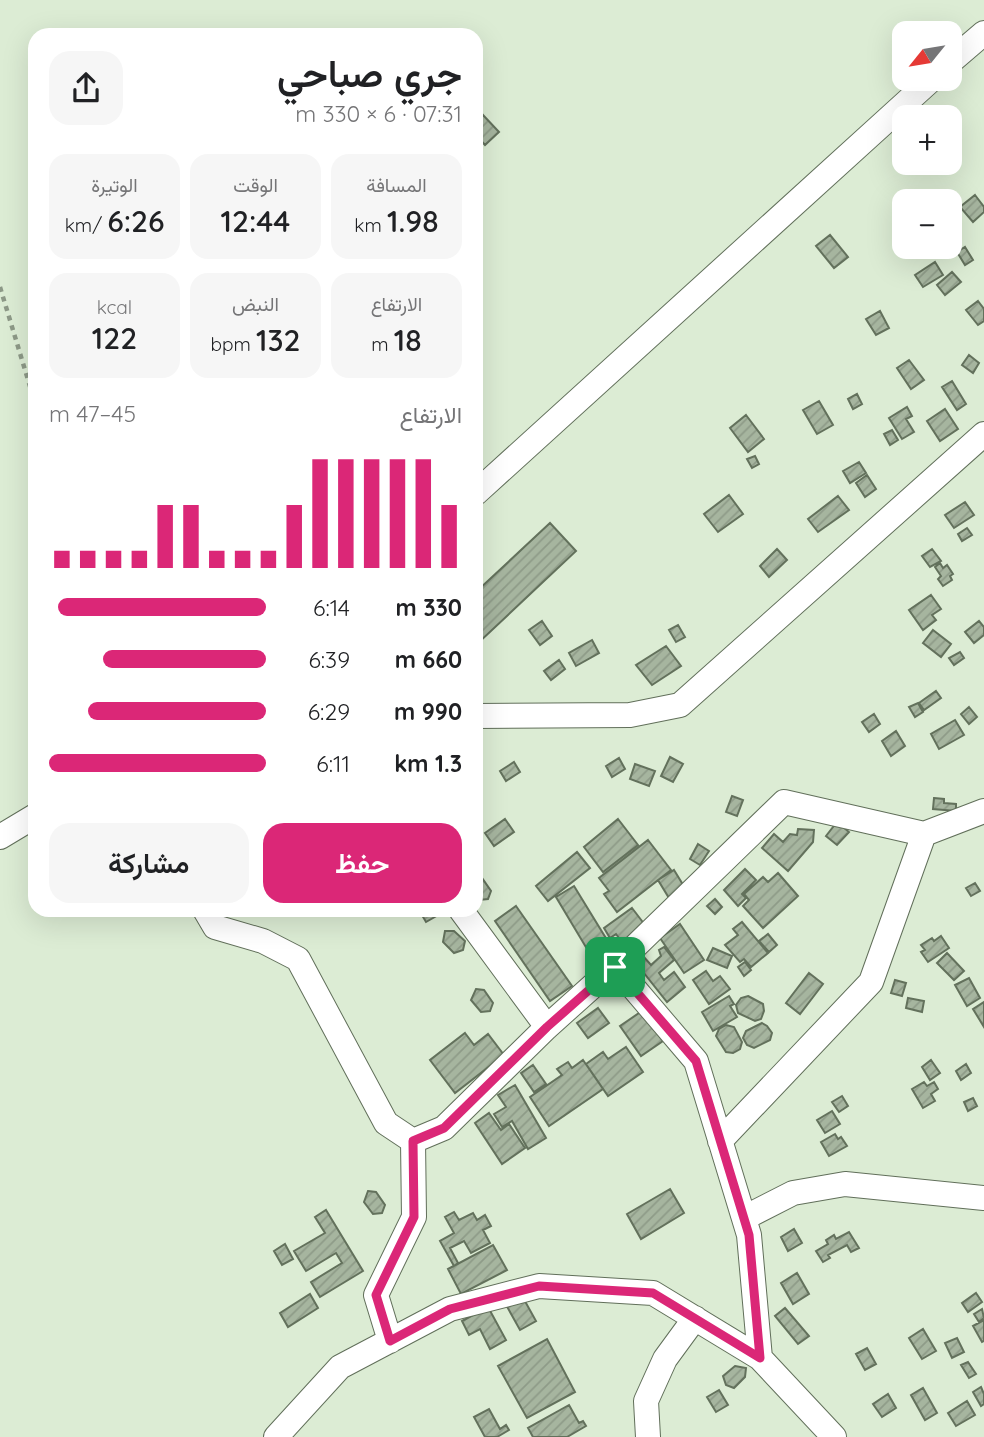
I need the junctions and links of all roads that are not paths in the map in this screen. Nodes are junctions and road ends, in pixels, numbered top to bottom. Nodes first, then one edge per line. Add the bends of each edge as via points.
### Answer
1 (984, 33) edge
2 (962, 52) edge
3 (919, 91) edge
4 (984, 434) edge
5 (483, 487) edge
6 (483, 716) edge
7 (984, 811) edge
8 (28, 820) edge
9 (923, 834) junction
10 (0, 837) edge
11 (209, 917) edge
12 (466, 917) edge
13 (615, 967) junction
14 (547, 1027) junction
15 (413, 1141) junction
16 (720, 1141) junction
17 (984, 1198) edge
18 (744, 1218) junction
19 (695, 1318) junction
20 (390, 1341) junction
21 (760, 1358) junction
22 (276, 1437) edge
23 (648, 1437) edge
24 (834, 1437) edge

1 - 2 street
3 - 5 street
4 - 6 street via 680,705 630,715
7 - 9 street
8 - 10 street
9 - 13 street via 784,803
9 - 16 street via 872,982
11 - 15 street via 215,927 263,941 298,959 386,1123
12 - 14 street
13 - 14 street
13 - 16 street via 696,1061
14 - 15 street via 444,1128
15 - 20 street via 414,1217 376,1295
16 - 18 street
17 - 18 street via 845,1184 793,1193
18 - 21 street
19 - 20 street via 653,1293 539,1286 450,1309
19 - 21 street
19 - 23 street via 665,1359 646,1401
20 - 22 street via 340,1367
21 - 24 street

